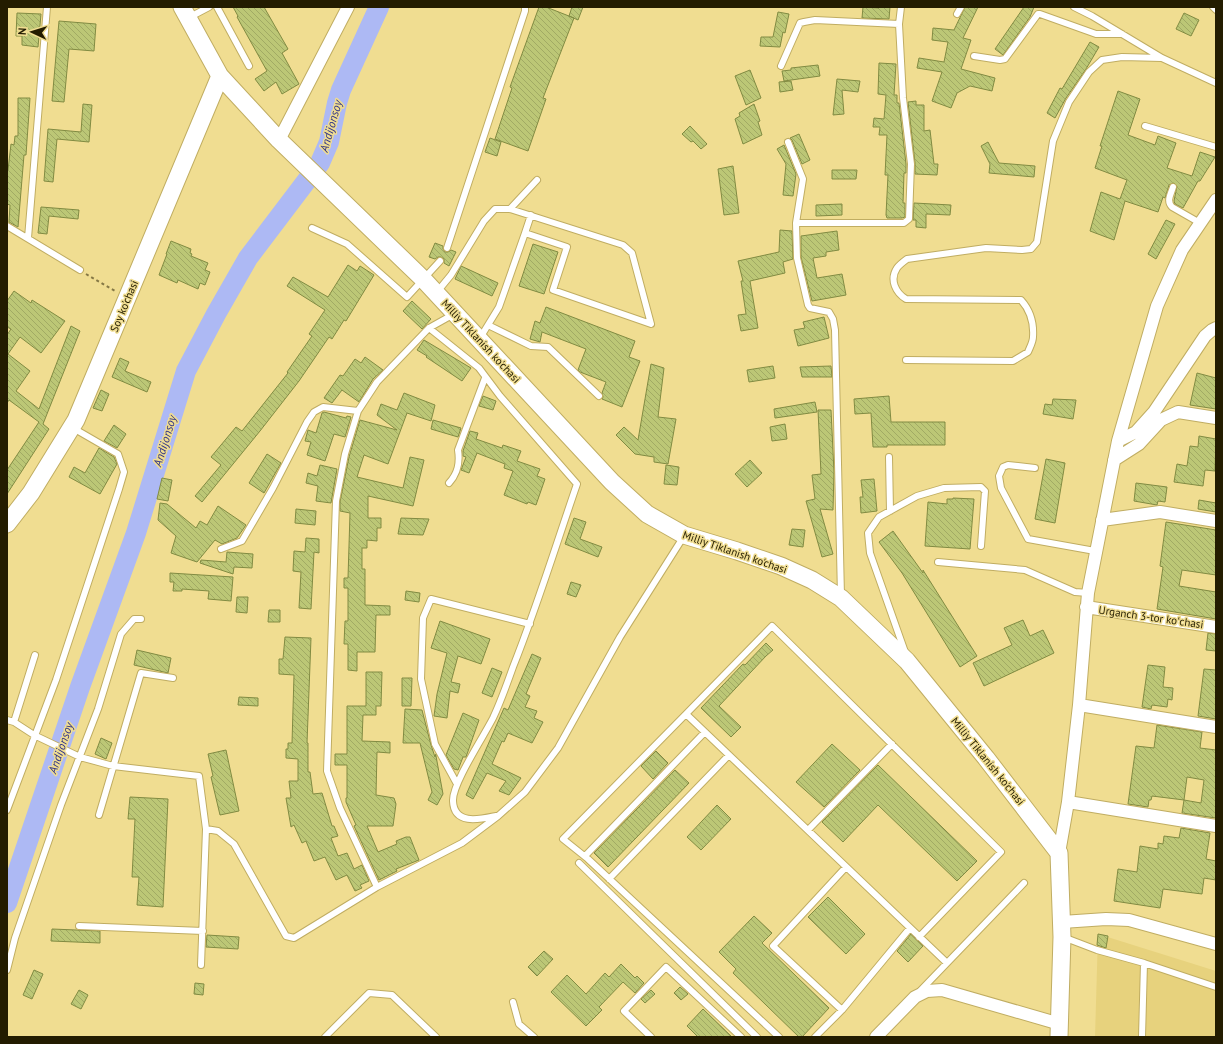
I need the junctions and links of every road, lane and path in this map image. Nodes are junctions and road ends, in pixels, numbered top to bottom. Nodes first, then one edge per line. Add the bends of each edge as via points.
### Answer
1 (47, 7) edge
2 (209, 7) edge
3 (217, 7) edge
4 (348, 7) edge
5 (525, 7) edge
6 (900, 7) edge
7 (961, 7) edge
8 (1074, 7) edge
9 (1213, 7) edge
10 (1216, 10) edge
11 (185, 13) edge
12 (957, 14) dead end
13 (899, 24) junction
14 (1122, 34) junction
15 (974, 56) dead end
16 (1162, 58) junction
17 (249, 66) dead end
18 (781, 66) dead end
19 (220, 76) junction
20 (1216, 83) edge
21 (1146, 126) dead end
22 (788, 142) dead end
23 (285, 146) junction
24 (1216, 147) edge
25 (537, 180) dead end
26 (1173, 187) dead end
27 (1216, 200) edge
28 (510, 209) junction
29 (530, 215) junction
30 (796, 223) junction
31 (1200, 223) junction
32 (7, 226) edge
33 (312, 228) dead end
34 (525, 233) junction
35 (28, 238) junction
36 (447, 248) dead end
37 (440, 261) dead end
38 (80, 270) joint
39 (423, 279) junction
40 (436, 293) junction
41 (127, 298) junction
42 (455, 313) junction
43 (429, 328) junction
44 (1216, 328) edge
45 (484, 332) junction
46 (906, 360) dead end
47 (485, 378) junction
48 (599, 396) dead end
49 (358, 411) junction
50 (1216, 418) edge
51 (72, 428) junction
52 (1118, 442) junction
53 (889, 458) dead end
54 (1114, 460) junction
55 (1035, 468) dead end
56 (448, 483) dead end
57 (890, 511) junction
58 (1102, 520) junction
59 (1216, 521) edge
60 (7, 524) edge
61 (684, 535) junction
62 (981, 546) dead end
63 (221, 549) dead end
64 (1095, 551) junction
65 (938, 562) dead end
66 (1088, 593) junction
67 (841, 598) junction
68 (1086, 607) junction
69 (141, 619) dead end
70 (530, 624) junction
71 (1216, 627) edge
72 (35, 655) dead end
73 (907, 661) junction
74 (173, 678) dead end
75 (1079, 705) junction
76 (686, 714) junction
77 (7, 720) edge
78 (14, 722) junction
79 (1216, 727) edge
80 (705, 732) junction
81 (34, 735) junction
82 (892, 744) junction
83 (729, 755) junction
84 (80, 757) junction
85 (113, 766) junction
86 (457, 784) junction
87 (1068, 802) junction
88 (7, 810) edge
89 (99, 815) dead end
90 (498, 816) junction
91 (1216, 826) edge
92 (206, 829) junction
93 (808, 830) junction
94 (1060, 853) junction
95 (585, 856) junction
96 (579, 863) dead end
97 (846, 867) junction
98 (609, 879) junction
99 (1024, 883) dead end
100 (378, 887) junction
101 (79, 926) dead end
102 (910, 928) junction
103 (1062, 930) junction
104 (202, 931) junction
105 (919, 937) junction
106 (1216, 944) edge
107 (947, 963) junction
108 (1144, 963) junction
109 (202, 965) dead end
110 (7, 970) edge
111 (1216, 987) edge
112 (915, 997) junction
113 (513, 1002) dead end
114 (842, 1010) junction
115 (1059, 1031) edge
116 (325, 1037) edge
117 (436, 1037) edge
118 (534, 1037) edge
119 (651, 1037) edge
120 (741, 1037) edge
121 (757, 1037) edge
122 (779, 1037) edge
123 (815, 1037) edge
124 (876, 1037) edge
125 (1142, 1037) edge

1 - 35 lane
2 - 11 lane
3 - 17 lane
4 - 23 street
5 - 36 lane via 526,11
6 - 13 lane
7 - 12 lane
8 - 14 lane
9 - 10 lane
11 - 19 main road, Milliy Tiklanish ko'chasi
13 - 18 lane via 815,20 804,22 800,24
13 - 30 lane via 902,98 911,164 909,219 904,222
14 - 15 lane via 1096,34 1038,14 1005,59
14 - 16 lane
16 - 20 lane
16 - 46 lane via 1122,57 1102,60 1089,72 1069,102 1053,142 1037,242 1031,249 986,248 907,259 897,267 895,289 906,300 1021,300 1028,307 1032,320 1033,337 1028,352 1013,361
19 - 23 main road, Milliy Tiklanish ko'chasi
19 - 41 main road, Soy ko'chasi
21 - 24 lane
22 - 30 lane via 803,179
23 - 39 main road, Milliy Tiklanish ko'chasi
25 - 28 lane
26 - 31 lane via 1169,204
27 - 31 street
28 - 29 lane
28 - 40 lane via 494,209 451,275
29 - 34 lane
29 - 34 lane via 623,245 632,253 651,324 553,290 567,247
30 - 67 lane via 797,258 808,305 810,308 829,312 835,330
31 - 52 street via 1182,250 1157,306
32 - 35 lane
33 - 39 lane via 347,244 407,297
34 - 45 lane via 499,307
35 - 38 lane
37 - 39 lane
38 - 41 path
39 - 40 main road, Milliy Tiklanish ko'chasi
40 - 42 main road, Milliy Tiklanish ko'chasi
41 - 51 main road, Soy ko'chasi
42 - 43 lane
42 - 45 main road, Milliy Tiklanish ko'chasi
43 - 47 lane via 479,368
43 - 49 lane via 377,382
44 - 52 street via 1205,336 1154,412 1136,432
45 - 48 lane via 531,346 548,347
45 - 61 main road, Milliy Tiklanish ko'chasi via 612,482 648,514
47 - 56 lane via 458,450 460,462 455,476
47 - 70 lane via 577,484
49 - 63 lane via 323,407 314,412 242,541
49 - 100 lane via 345,454 336,501 328,772 340,808
50 - 54 street via 1178,412 1160,420 1139,444
51 - 60 main road, Soy ko'chasi via 32,493
51 - 81 lane via 118,454 124,472 56,680
52 - 54 street
53 - 57 lane
54 - 58 street
55 - 64 lane via 1008,465 1003,467 999,476 1001,488 1028,539
57 - 62 lane via 917,496 944,488 981,487 985,491
57 - 73 lane via 879,517 868,533 870,553
58 - 59 street via 1160,512
58 - 64 street
61 - 67 main road, Milliy Tiklanish ko'chasi via 780,566 812,580
61 - 90 lane via 620,637 558,748 525,792
64 - 66 street
65 - 66 lane via 1025,570 1075,592
66 - 68 street
67 - 73 main road, Milliy Tiklanish ko'chasi
68 - 71 street, Urganch 3-tor koʻchasi
68 - 75 street
69 - 84 lane via 134,619 121,634 98,710
70 - 86 lane via 494,717
70 - 86 lane via 431,599 423,618 421,679 435,744
72 - 78 lane
73 - 94 main road, Milliy Tiklanish ko'chasi
74 - 85 lane via 141,673
75 - 79 street
75 - 87 street
76 - 80 lane
76 - 82 lane via 772,626
76 - 95 lane via 563,839
77 - 78 lane
78 - 81 lane
80 - 83 lane
80 - 95 lane
81 - 84 lane
81 - 88 lane
82 - 93 lane
82 - 105 lane via 1001,852
83 - 93 lane
83 - 98 lane
84 - 85 lane
84 - 110 lane via 15,938
85 - 89 lane
85 - 92 lane via 199,776
86 - 90 lane via 452,801 455,812 463,818 472,820
87 - 91 street
87 - 94 street
90 - 100 lane via 462,843
92 - 100 lane via 218,831 234,844 286,936 294,938
92 - 104 lane
93 - 97 lane
94 - 103 main road
95 - 98 lane
96 - 121 lane
97 - 102 lane
97 - 114 lane via 773,946
98 - 122 lane
99 - 107 lane
101 - 104 lane
102 - 105 lane
102 - 114 lane
103 - 106 street via 1106,919 1129,920
103 - 108 lane via 1097,950
103 - 115 main road
104 - 109 lane
105 - 107 lane
107 - 112 lane
108 - 111 lane
108 - 125 lane
112 - 115 street via 927,990 942,990
112 - 124 street
113 - 118 lane via 519,1024
114 - 123 lane
116 - 117 lane via 369,993 392,995
119 - 120 lane via 624,1011 666,967

